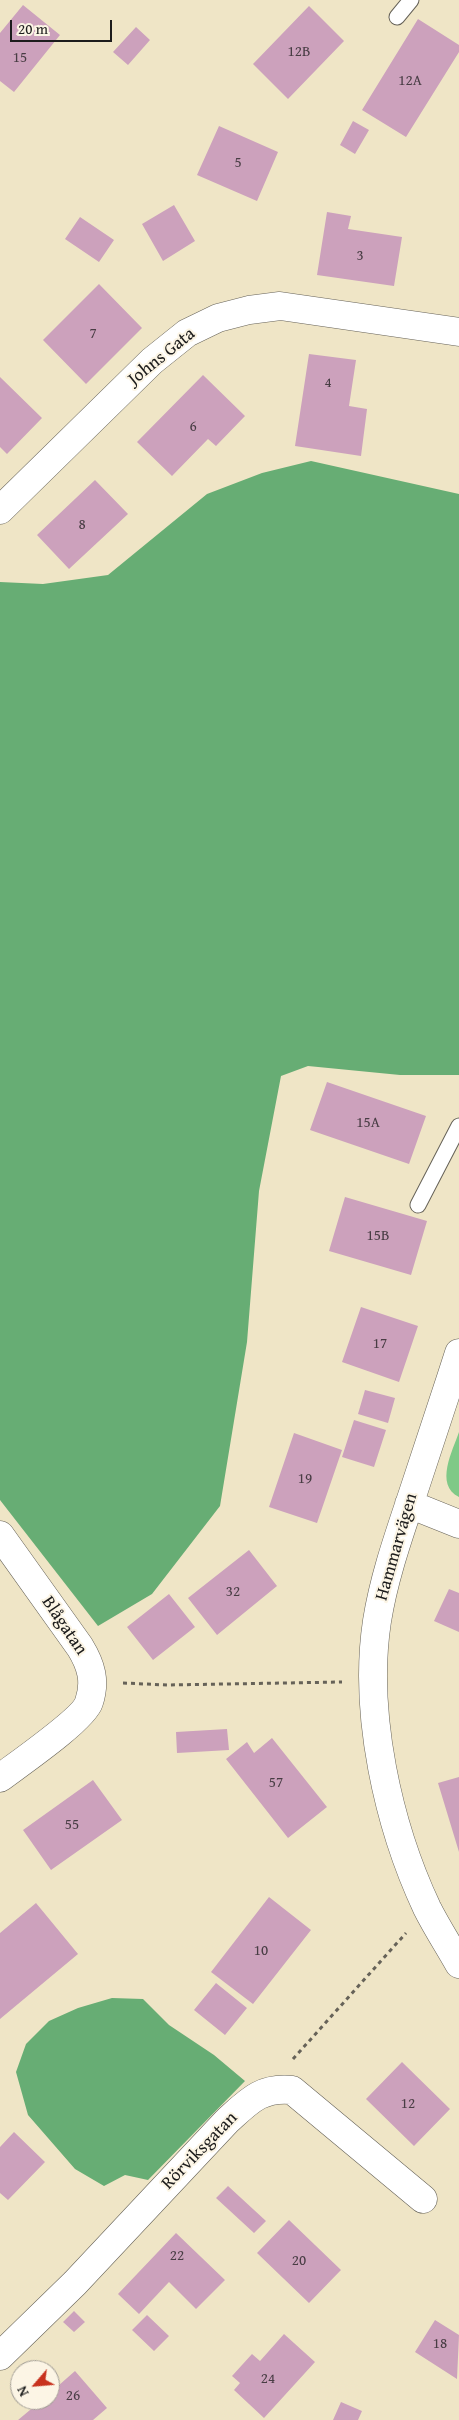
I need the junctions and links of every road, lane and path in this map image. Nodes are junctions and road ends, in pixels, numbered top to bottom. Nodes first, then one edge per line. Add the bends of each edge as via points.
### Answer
1 (411, 0) edge
2 (397, 17) dead end
3 (459, 332) edge
4 (0, 510) edge
5 (459, 1126) edge
6 (418, 1205) dead end
7 (459, 1353) edge
8 (409, 1504) junction
9 (459, 1524) edge
10 (0, 1535) edge
11 (92, 1681) junction
12 (373, 1682) junction
13 (0, 1778) edge
14 (428, 1909) junction
15 (459, 1964) edge
16 (263, 2093) junction
17 (423, 2198) dead end
18 (0, 2356) edge

1 - 2 lane
3 - 4 street, Johns Gata via 280,306 218,318 187,333 152,361
5 - 6 lane
7 - 8 street, Hammarvägen
8 - 9 street
8 - 12 street, Hammarvägen via 393,1552 377,1622
10 - 11 street, Blågatan via 83,1653 91,1666
11 - 12 path via 167,1686
11 - 13 street, Blågatan via 89,1704 77,1717
12 - 14 street, Hammarvägen via 379,1748 388,1796 402,1848
14 - 15 street, Hammarvägen
14 - 16 path
16 - 17 street, Rörviksgatan via 277,2089 292,2090
16 - 18 street, Rörviksgatan via 227,2121 75,2283

